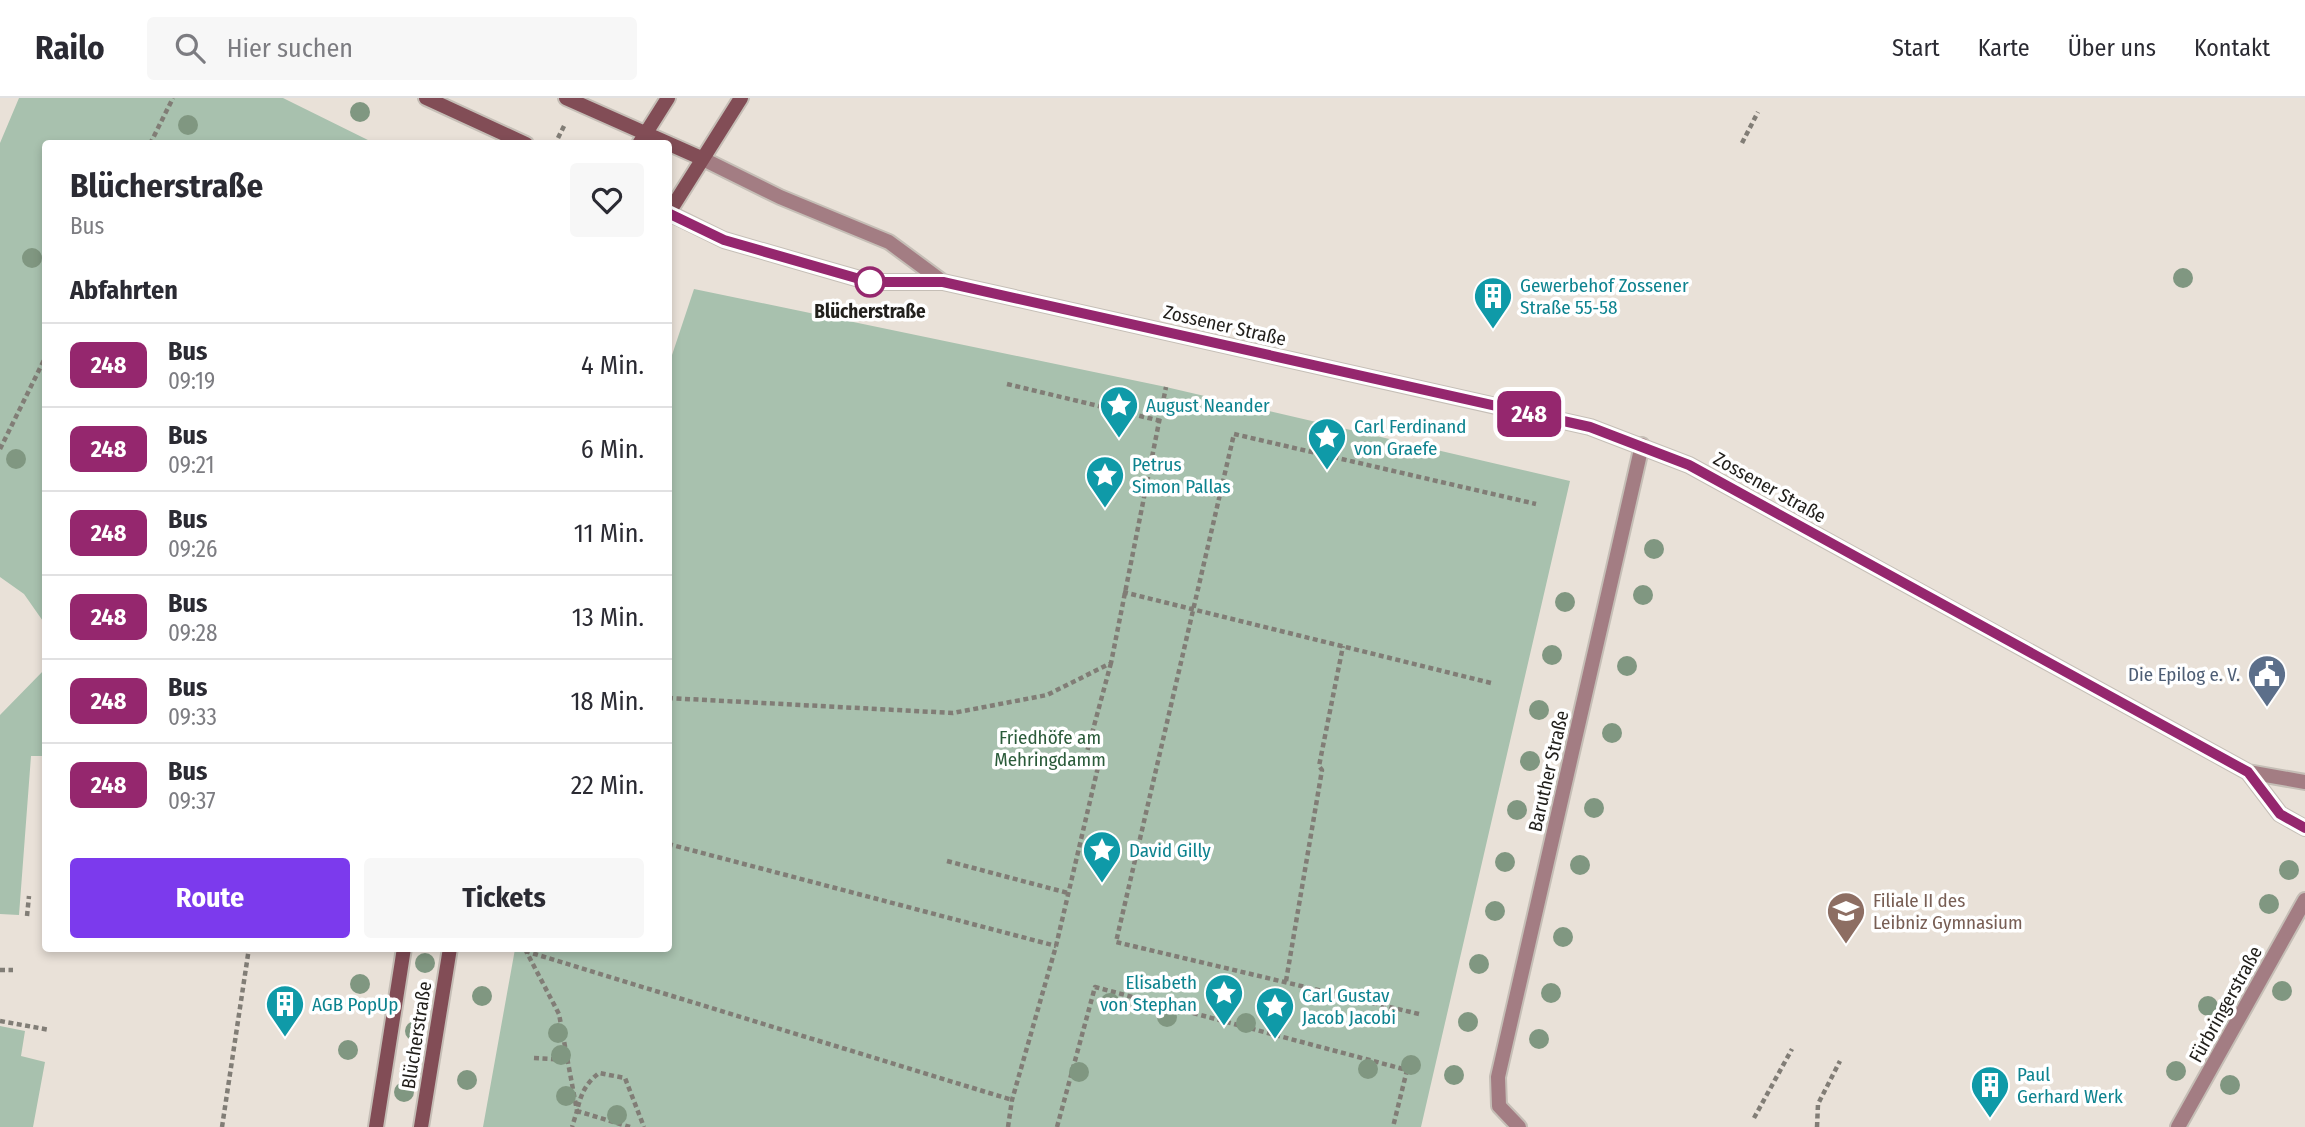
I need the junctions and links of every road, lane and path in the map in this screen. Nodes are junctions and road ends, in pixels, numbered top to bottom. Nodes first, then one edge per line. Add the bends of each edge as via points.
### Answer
1 (173, 98) edge
2 (426, 98) edge
3 (566, 98) edge
4 (668, 98) edge
5 (741, 98) edge
6 (1758, 112) dead end
7 (642, 138) edge
8 (152, 140) edge
9 (517, 140) edge
10 (1742, 143) dead end
11 (672, 148) edge
12 (701, 158) junction
13 (672, 209) edge
14 (672, 215) edge
15 (943, 282) junction
16 (42, 364) edge
17 (1007, 384) dead end
18 (1166, 387) dead end
19 (1161, 421) junction
20 (1642, 445) junction
21 (0, 449) edge
22 (1536, 504) dead end
23 (1123, 592) junction
24 (1193, 607) junction
25 (1343, 646) junction
26 (1111, 663) junction
27 (1490, 683) dead end
28 (672, 698) edge
29 (2248, 772) junction
30 (2305, 782) edge
31 (2305, 828) edge
32 (672, 845) edge
33 (947, 861) dead end
34 (1068, 892) junction
35 (29, 896) dead end
36 (2305, 900) edge
37 (27, 916) dead end
38 (1056, 946) junction
39 (248, 952) edge
40 (403, 952) edge
41 (449, 952) edge
42 (526, 952) edge
43 (531, 952) edge
44 (0, 970) edge
45 (13, 970) dead end
46 (1286, 981) junction
47 (1419, 1014) dead end
48 (0, 1021) edge
49 (50, 1030) dead end
50 (1793, 1049) dead end
51 (534, 1058) dead end
52 (568, 1060) junction
53 (1840, 1061) dead end
54 (1012, 1100) junction
55 (577, 1111) junction
56 (1754, 1118) dead end
57 (222, 1127) edge
58 (376, 1127) edge
59 (421, 1127) edge
60 (572, 1127) edge
61 (630, 1127) edge
62 (644, 1127) edge
63 (1008, 1127) edge
64 (1057, 1127) edge
65 (1393, 1127) edge
66 (1519, 1127) edge
67 (1817, 1127) edge
68 (2178, 1127) edge

1 - 8 path
2 - 9 main road
3 - 7 main road, Zossener Straße
4 - 7 main road
5 - 12 main road
6 - 10 path
11 - 12 main road, Zossener Straße
12 - 13 main road
12 - 15 street, Zossener Straße via 889,242
14 - 15 street, Zossener Straße via 724,240 870,282
15 - 20 street, Zossener Straße via 1590,427
16 - 21 path
17 - 19 path
18 - 19 path
19 - 23 path
20 - 29 street, Zossener Straße via 1689,465
20 - 66 street, Baruther Straße via 1498,1077 1499,1106
22 - 24 path via 1234,434
23 - 24 path
23 - 26 path
24 - 25 path
24 - 46 path via 1115,942
25 - 27 path
25 - 46 path via 1319,766 1322,770
26 - 28 path via 1047,695 953,713
26 - 34 path via 1084,763 1098,767
29 - 30 street, Zossener Straße
29 - 31 street, Zossener Straße via 2280,814
32 - 38 path
33 - 34 path
34 - 38 path
35 - 37 path
36 - 68 street, Fürbringerstraße
38 - 54 path
39 - 57 path
40 - 58 main road, Blücherstraße
41 - 59 main road, Blücherstraße
42 - 52 path via 559,1014
43 - 54 path
44 - 45 path
46 - 47 path
48 - 49 path
50 - 56 path
51 - 52 path
52 - 55 path
53 - 67 path via 1818,1104
54 - 63 path
55 - 60 path
55 - 61 path
55 - 62 path via 589,1081 599,1073 613,1073 625,1079
64 - 65 path via 1095,987 1408,1070

